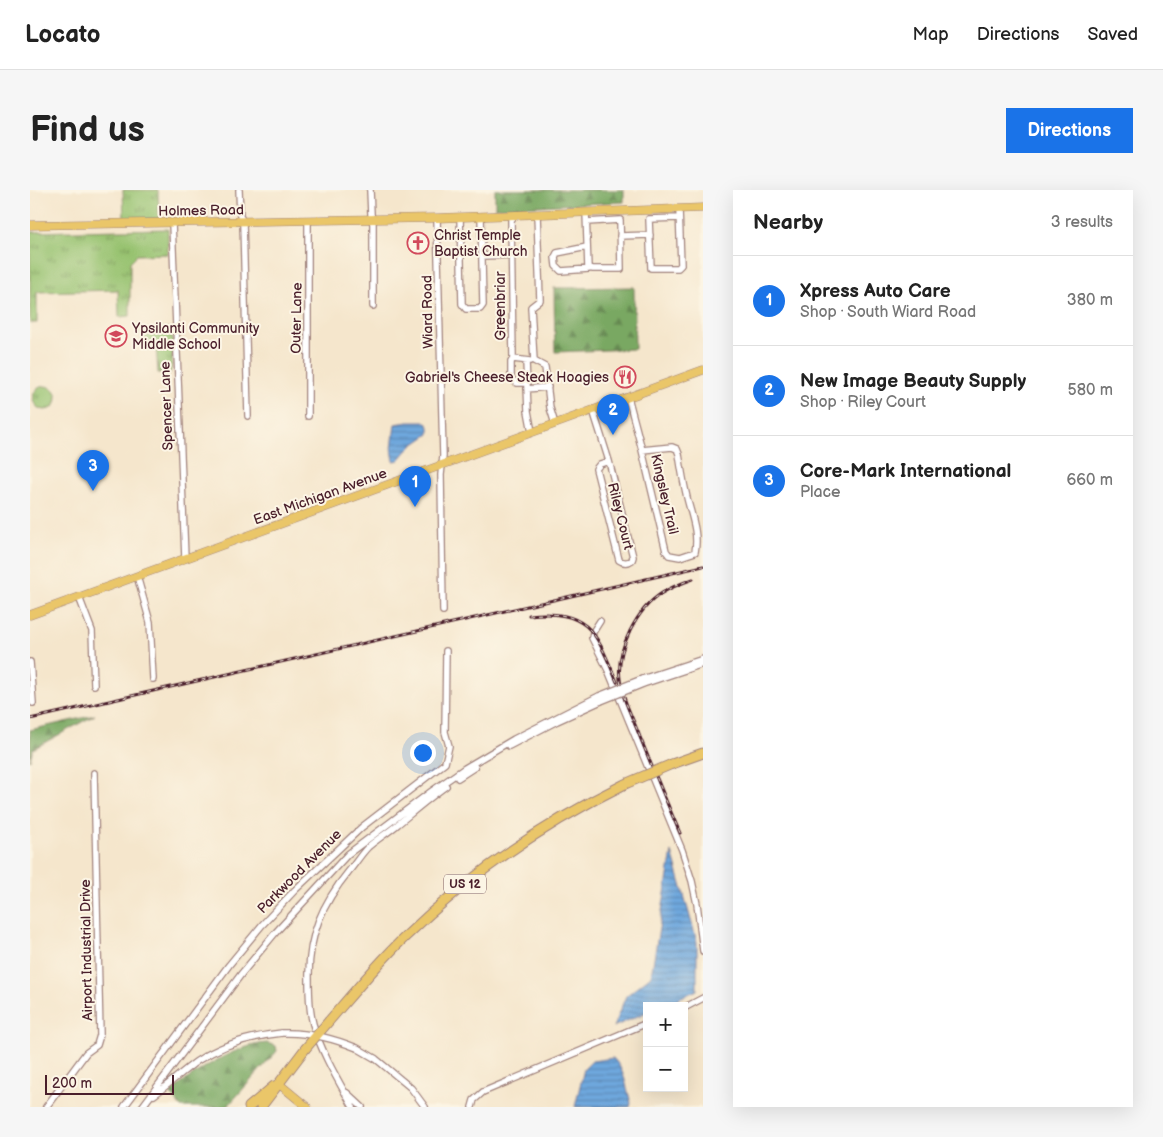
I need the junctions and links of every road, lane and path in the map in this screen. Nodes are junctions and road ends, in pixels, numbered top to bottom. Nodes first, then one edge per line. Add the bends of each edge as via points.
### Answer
1 (239, 190) edge
2 (370, 190) edge
3 (703, 208) edge
4 (679, 209) junction
5 (586, 212) junction
6 (537, 214) junction
7 (515, 215) junction
8 (481, 216) junction
9 (460, 217) junction
10 (373, 218) junction
11 (437, 218) junction
12 (679, 218) junction
13 (308, 220) junction
14 (242, 222) junction
15 (587, 222) junction
16 (172, 223) junction
17 (30, 225) edge
18 (650, 235) junction
19 (620, 236) junction
20 (587, 247) junction
21 (512, 255) junction
22 (482, 256) junction
23 (589, 269) junction
24 (374, 306) dead end
25 (513, 359) junction
26 (526, 361) junction
27 (534, 361) junction
28 (703, 370) edge
29 (527, 386) junction
30 (548, 387) junction
31 (628, 397) junction
32 (593, 410) junction
33 (248, 416) dead end
34 (308, 416) dead end
35 (555, 424) junction
36 (532, 432) junction
37 (642, 450) junction
38 (609, 461) junction
39 (442, 465) junction
40 (184, 558) junction
41 (137, 576) junction
42 (79, 597) junction
43 (443, 611) dead end
44 (30, 615) edge
45 (600, 621) dead end
46 (446, 651) dead end
47 (703, 659) edge
48 (30, 662) edge
49 (703, 664) edge
50 (153, 679) dead end
51 (642, 682) junction
52 (94, 685) dead end
53 (600, 699) junction
54 (33, 702) dead end
55 (703, 753) edge
56 (94, 773) dead end
57 (703, 951) edge
58 (703, 998) edge
59 (688, 1006) edge
60 (643, 1025) edge
61 (278, 1083) junction
62 (343, 1089) junction
63 (150, 1097) junction
64 (46, 1107) edge
65 (124, 1107) edge
66 (142, 1107) edge
67 (249, 1107) edge
68 (261, 1107) edge
69 (307, 1107) edge
70 (352, 1107) edge
71 (362, 1107) edge
72 (425, 1107) edge
73 (472, 1107) edge

1 - 14 street
2 - 10 street
3 - 4 main road, Holmes Road
4 - 5 main road, Holmes Road
4 - 12 street
5 - 6 main road, Holmes Road
5 - 15 street
6 - 7 main road, Holmes Road
6 - 27 street via 540,300 531,307
7 - 8 main road, Holmes Road
7 - 21 street, Greenbriar via 511,220
8 - 9 main road, Holmes Road
8 - 22 street
9 - 11 main road, Holmes Road
9 - 22 street via 462,304 466,310 480,309 483,305
10 - 11 main road, Holmes Road
10 - 13 main road, Holmes Road
10 - 24 street
11 - 39 street, Wiard Road
12 - 18 street via 649,219
12 - 18 street via 680,266 651,268
13 - 14 main road, Holmes Road
13 - 34 street, Outer Lane
14 - 16 main road, Holmes Road
14 - 33 street
15 - 19 street via 620,220
15 - 20 street
16 - 17 main road, Holmes Road
16 - 40 street, Spencer Lane
18 - 19 street
19 - 23 street via 621,269
20 - 23 street
20 - 23 street via 557,253 555,257 556,266 561,271
21 - 22 street
21 - 25 street, Greenbriar
25 - 26 street
25 - 29 street, Greenbriar via 511,379
26 - 27 street
26 - 29 street
27 - 30 street via 545,367
28 - 31 main road, East Michigan Avenue
29 - 30 street
29 - 36 street
30 - 35 street
31 - 32 main road, East Michigan Avenue
31 - 37 street, Kingsley Trail
32 - 35 main road, East Michigan Avenue
32 - 38 street, Riley Court
35 - 36 main road, East Michigan Avenue
36 - 39 main road, East Michigan Avenue
37 - 37 street, Kingsley Trail via 666,551 680,557 693,554 697,538 677,449
38 - 38 street, Riley Court via 633,557 628,562 619,560 596,469
39 - 40 main road, East Michigan Avenue
39 - 43 street, Wiard Road
40 - 41 main road, East Michigan Avenue
41 - 42 main road, East Michigan Avenue
41 - 50 street via 150,622
42 - 44 main road, East Michigan Avenue
42 - 52 street via 92,631
45 - 57 street via 592,638 682,850 697,904
46 - 65 street, Parkwood Avenue via 445,732 449,746 446,763 362,827 288,897 229,965
47 - 51 street
48 - 54 street
49 - 51 street
51 - 53 street, bridge
53 - 62 street via 512,745 449,784 367,848 337,885 327,901 313,939 309,1001 324,1054
53 - 63 street via 514,739 465,768 348,854 242,973
55 - 61 highway, US 12 / US 12, bridge via 625,784 555,821 463,885 373,969
56 - 64 street, Airport Industrial Drive via 100,1035 97,1045 86,1053
58 - 59 street
60 - 73 street via 483,1092 474,1100
61 - 67 highway, US 12 / US 12
61 - 68 highway, US 12 / US 12
61 - 69 main road
62 - 70 street
62 - 71 street
63 - 66 street
63 - 72 street, bridge via 198,1060 224,1046 256,1036 282,1033 324,1037 357,1048 411,1088

